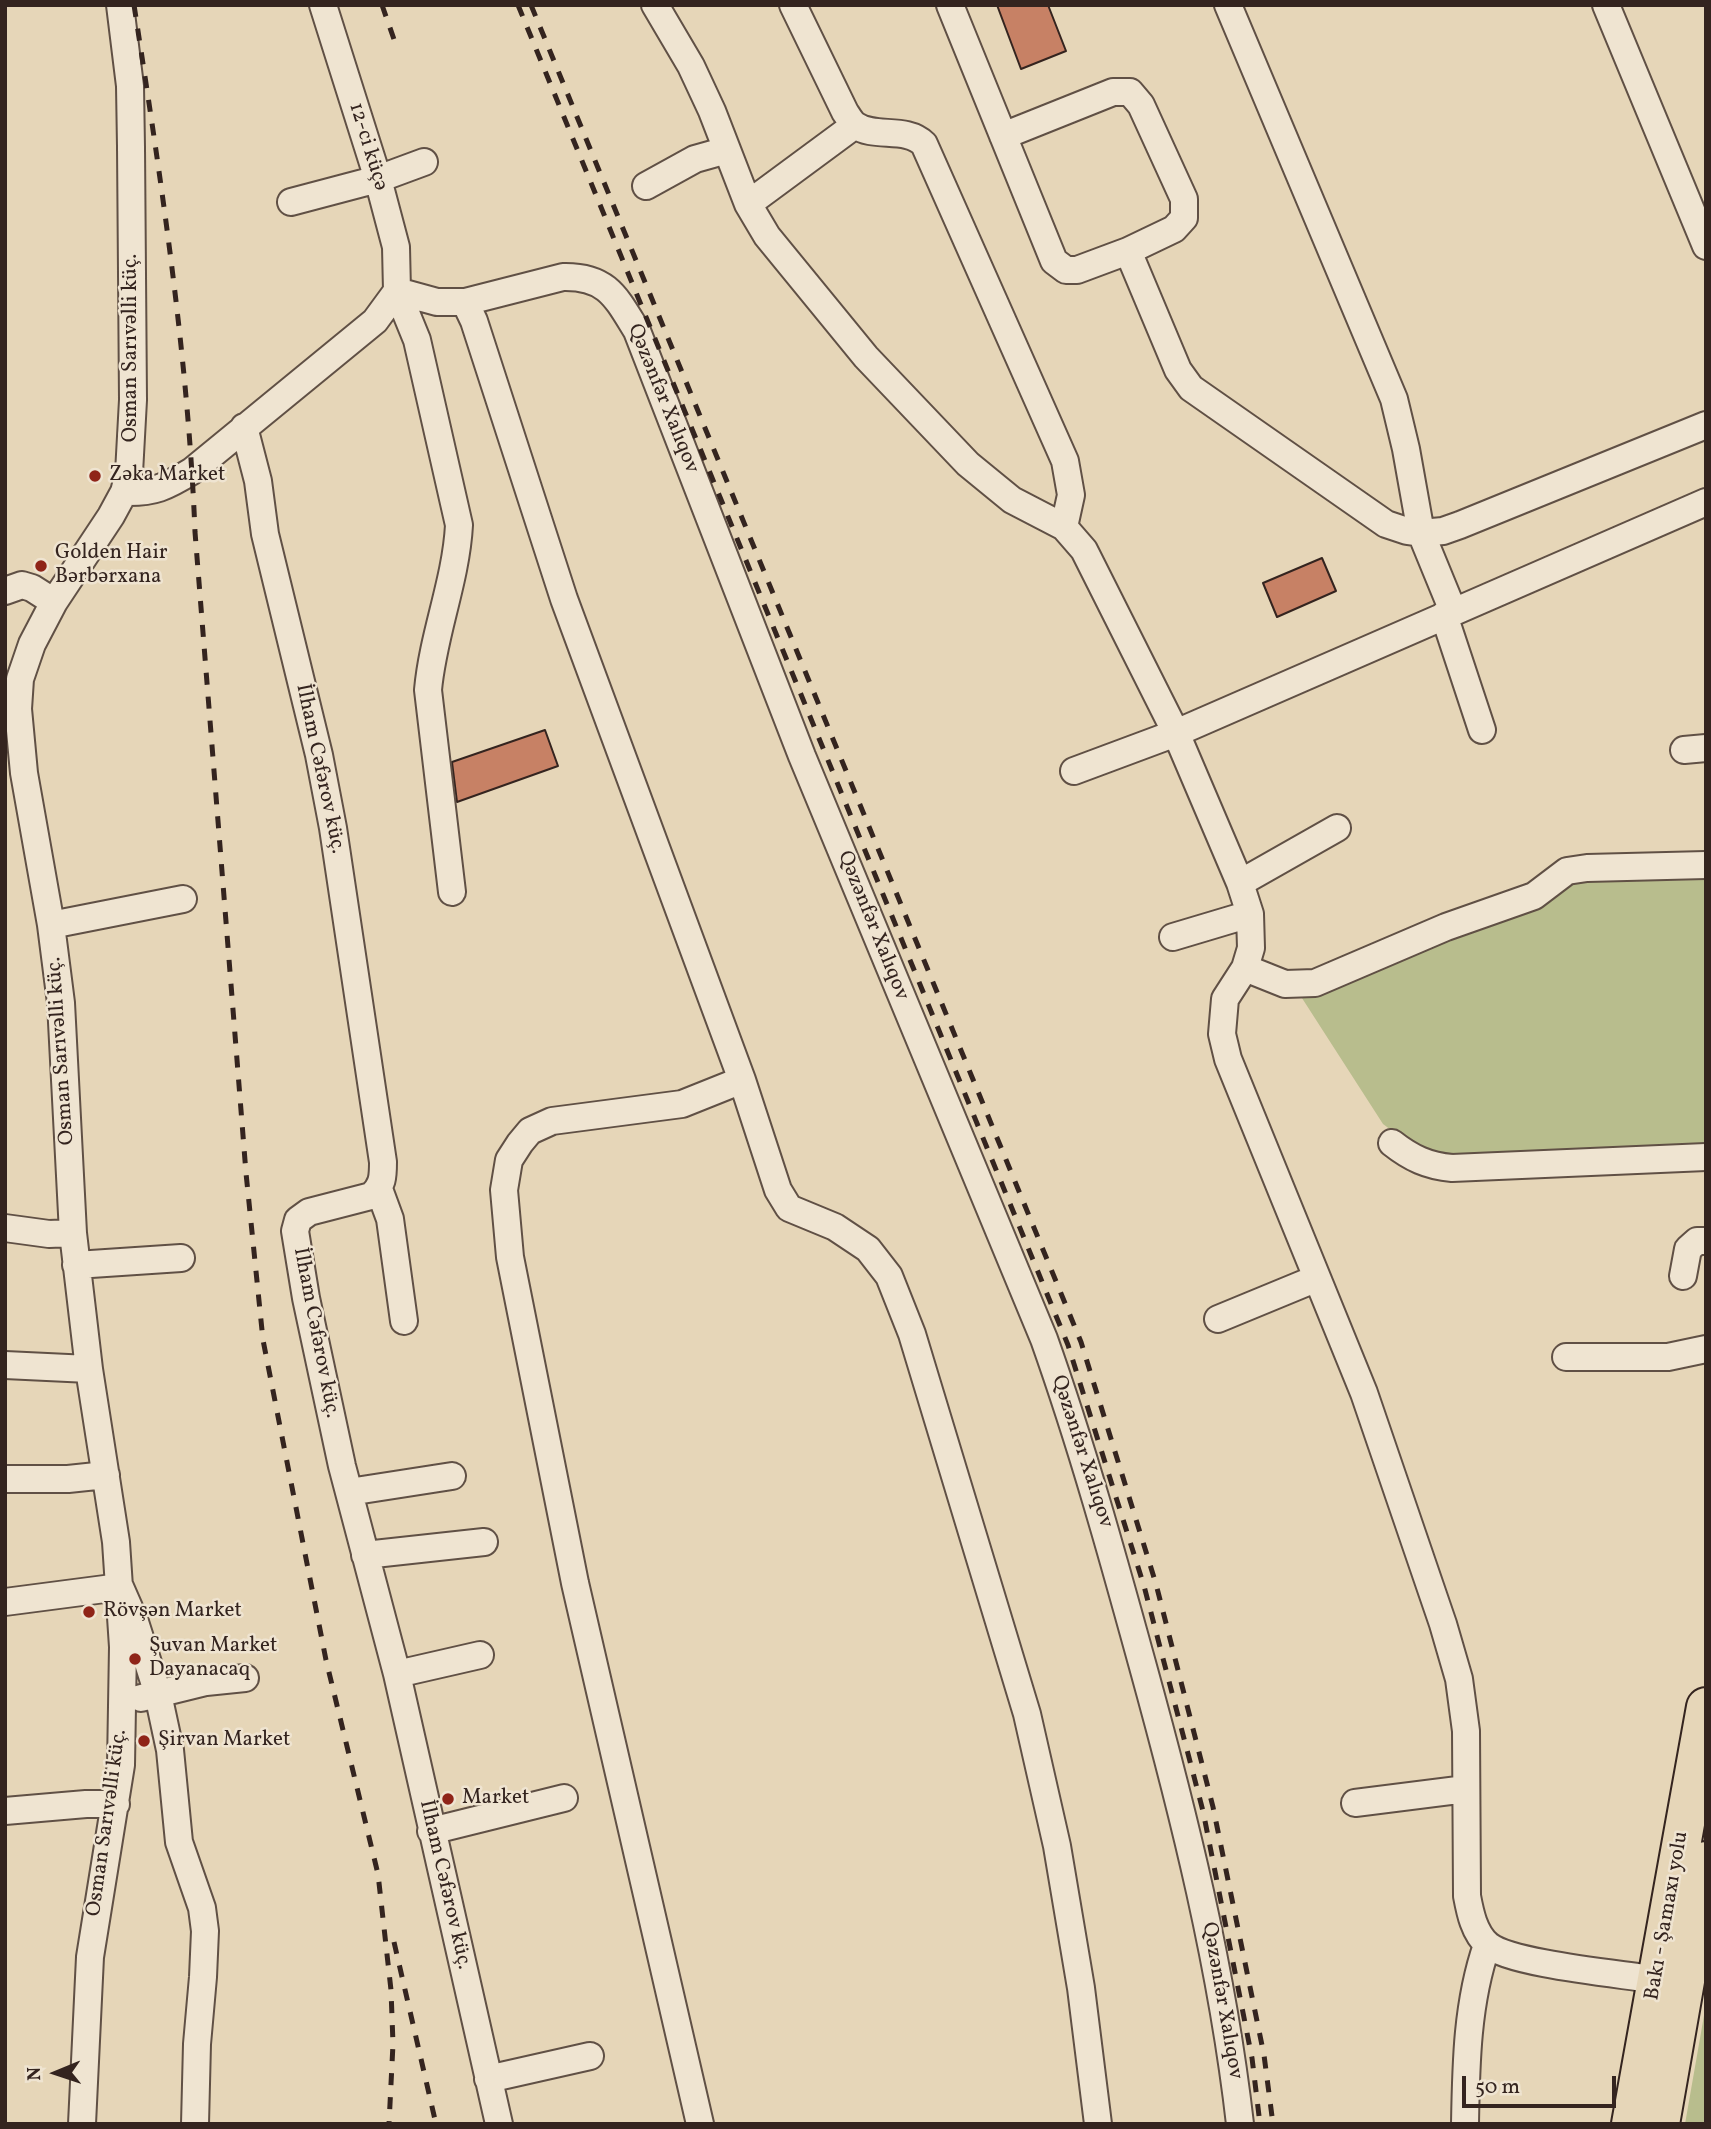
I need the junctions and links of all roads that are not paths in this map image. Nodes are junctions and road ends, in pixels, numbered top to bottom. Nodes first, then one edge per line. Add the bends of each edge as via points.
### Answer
1 (120, 5) edge
2 (323, 5) edge
3 (656, 5) edge
4 (793, 5) edge
5 (950, 5) edge
6 (1228, 5) edge
7 (1606, 5) edge
8 (855, 125) junction
9 (1003, 136) junction
10 (727, 150) junction
11 (424, 162) dead end
12 (378, 179) junction
13 (646, 186) dead end
14 (291, 202) dead end
15 (748, 204) junction
16 (1706, 246) edge
17 (1128, 251) junction
18 (397, 291) junction
19 (466, 302) junction
20 (1706, 425) edge
21 (244, 427) junction
22 (124, 492) junction
23 (1706, 502) edge
24 (1064, 527) junction
25 (1421, 533) junction
26 (5, 592) edge
27 (54, 602) junction
28 (1449, 613) junction
29 (13, 683) edge
30 (1482, 730) dead end
31 (1175, 733) junction
32 (1074, 771) dead end
33 (1337, 828) dead end
34 (1706, 865) edge
35 (1240, 883) junction
36 (452, 891) dead end
37 (183, 899) dead end
38 (1250, 914) junction
39 (51, 925) junction
40 (1173, 937) dead end
41 (1245, 968) junction
42 (742, 1080) junction
43 (1392, 1143) dead end
44 (1706, 1157) edge
45 (379, 1189) junction
46 (5, 1228) edge
47 (73, 1233) junction
48 (1706, 1241) edge
49 (181, 1258) dead end
50 (76, 1265) junction
51 (1683, 1276) dead end
52 (1315, 1279) junction
53 (1218, 1319) dead end
54 (404, 1321) dead end
55 (1706, 1349) edge
56 (1566, 1357) dead end
57 (5, 1365) edge
58 (89, 1368) junction
59 (106, 1475) junction
60 (452, 1476) dead end
61 (5, 1479) edge
62 (349, 1492) junction
63 (484, 1542) dead end
64 (365, 1555) junction
65 (120, 1587) junction
66 (5, 1602) edge
67 (480, 1655) dead end
68 (397, 1674) junction
69 (245, 1678) dead end
70 (158, 1694) junction
71 (123, 1702) junction
72 (1706, 1707) edge
73 (1466, 1789) junction
74 (564, 1798) dead end
75 (1354, 1803) dead end
76 (116, 1804) junction
77 (5, 1811) edge
78 (431, 1831) junction
79 (1706, 1861) edge
80 (1487, 1944) junction
81 (1657, 1980) junction
82 (590, 2056) dead end
83 (488, 2079) junction
84 (82, 2124) edge
85 (195, 2124) edge
86 (499, 2124) edge
87 (700, 2124) edge
88 (1098, 2124) edge
89 (1240, 2124) edge
90 (1465, 2124) edge
91 (1631, 2124) edge
92 (1660, 2124) edge

1 - 22 street, Osman Sarıvəlli küç. via 130,86 132,196 132,426
2 - 12 street, 12-ci küçə
3 - 10 street via 691,66
4 - 8 street
5 - 9 street
6 - 25 street via 1394,399
7 - 16 street
8 - 15 street
8 - 24 street via 909,135 924,144 1065,461 1071,495
9 - 17 street via 1054,261 1066,270 1077,270
9 - 17 street via 1113,92 1130,92 1141,105 1184,199 1184,218 1174,229
10 - 13 street via 695,159
10 - 15 street
11 - 12 street
12 - 14 street
12 - 18 street, 12-ci küçə via 396,247
15 - 24 street via 766,236 895,390 998,489
17 - 25 street via 1178,370 1191,388 1387,524
18 - 19 street, Qəzənfər Xalıqov via 438,303
18 - 21 street via 375,321
18 - 36 street via 417,340 459,525 458,551 428,690
19 - 42 street via 564,599
19 - 89 street, Qəzənfər Xalıqov via 579,276 603,285 638,331 802,756 1068,1406 1199,1882
20 - 25 street via 1460,526
21 - 22 street via 165,488
21 - 45 street, İlham Cəfərov küç. via 333,828 383,1162
22 - 27 street, Osman Sarıvəlli küç.
23 - 28 street
24 - 31 street via 1084,550 1102,583
25 - 28 street
26 - 27 street via 23,585
27 - 29 street, Osman Sarıvəlli küç.
28 - 30 street
28 - 31 street
29 - 39 street, Osman Sarıvəlli küç.
31 - 32 street
31 - 35 street
33 - 35 street
34 - 41 street via 1567,871 1534,896 1446,927 1315,983 1285,984
35 - 38 street
37 - 39 street
38 - 40 street
38 - 41 street via 1251,948
39 - 47 street, Osman Sarıvəlli küç. via 65,1049
41 - 52 street via 1224,999 1222,1034
42 - 87 street via 682,1104 552,1121 530,1131 509,1160 504,1190 510,1257 575,1583
42 - 88 street via 778,1190 789,1208 835,1227 868,1249 889,1276 912,1334 1027,1714 1081,1988
43 - 44 street via 1432,1166 1452,1168
45 - 54 street via 390,1219
45 - 62 street, İlham Cəfərov küç. via 363,1199 309,1212 298,1220 295,1231
46 - 47 street
47 - 50 street, Osman Sarıvəlli küç.
48 - 51 street via 1697,1241 1688,1249
49 - 50 street
50 - 58 street, Osman Sarıvəlli küç.
52 - 53 street
52 - 73 street via 1364,1393 1443,1624 1459,1679 1466,1731
55 - 56 street via 1668,1357
57 - 58 street
58 - 59 street, Osman Sarıvəlli küç.
59 - 61 street
59 - 65 street, Osman Sarıvəlli küç.
60 - 62 street
62 - 64 street, İlham Cəfərov küç.
63 - 64 street
64 - 68 street, İlham Cəfərov küç.
65 - 66 street
65 - 70 street
65 - 71 street, Osman Sarıvəlli küç.
67 - 68 street
68 - 78 street, İlham Cəfərov küç.
69 - 70 street
70 - 71 street
70 - 85 street via 173,1770 179,1842 198,1892 205,1931
71 - 76 street, Osman Sarıvəlli küç.
72 - 81 highway, Bakı - Şamaxı yolu
73 - 75 street
73 - 80 street via 1467,1896 1478,1934
74 - 78 street
76 - 77 street
76 - 84 street, Osman Sarıvəlli küç. via 90,1957
78 - 83 street, İlham Cəfərov küç.
79 - 92 highway, Bakı - Şamaxı yolu
80 - 81 street via 1532,1961
80 - 90 street via 1474,1998
81 - 91 highway, Bakı - Şamaxı yolu
82 - 83 street
83 - 86 street, İlham Cəfərov küç.

